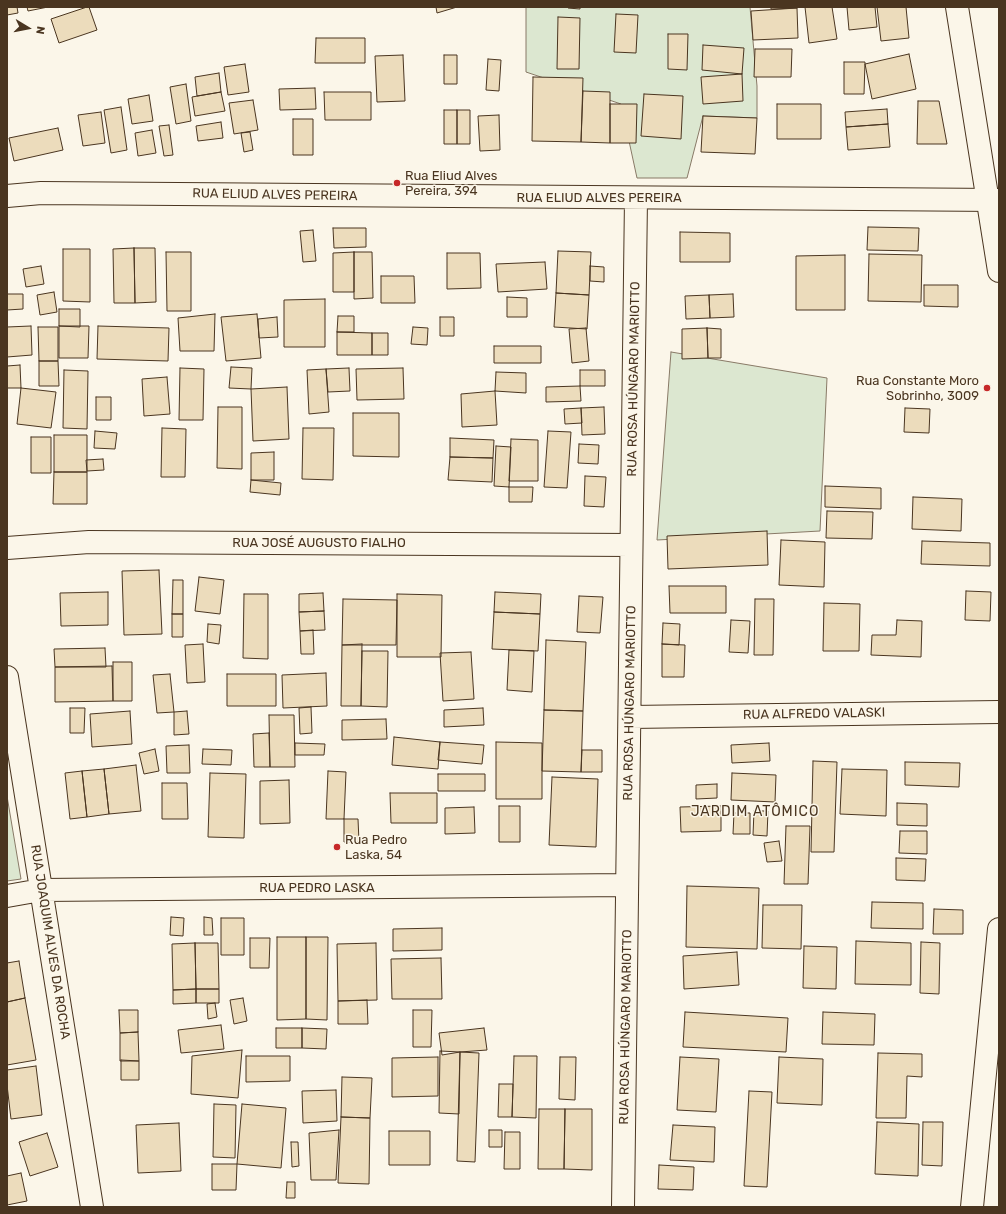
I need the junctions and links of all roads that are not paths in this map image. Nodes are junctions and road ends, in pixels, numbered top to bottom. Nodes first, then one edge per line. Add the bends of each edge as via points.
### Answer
1 (957, 7) edge
2 (7, 196) edge
3 (636, 198) junction
4 (994, 201) edge
5 (999, 271) edge
6 (632, 546) junction
7 (7, 548) edge
8 (7, 677) edge
9 (999, 712) edge
10 (630, 717) junction
11 (627, 885) junction
12 (42, 890) junction
13 (7, 896) edge
14 (999, 930) edge
15 (92, 1207) edge
16 (623, 1207) edge
17 (972, 1207) edge

1 - 4 street
2 - 3 street, RUA ELIUD ALVES PEREIRA via 49,193
3 - 4 street, RUA ELIUD ALVES PEREIRA
3 - 6 street, RUA ROSA HÚNGARO MARIOTTO
4 - 5 street
6 - 7 street, RUA JOSÉ AUGUSTO FIALHO via 89,542
6 - 10 street, RUA ROSA HÚNGARO MARIOTTO
8 - 12 street, RUA JOAQUIM ALVES DA ROCHA
9 - 10 street, RUA ALFREDO VALASKI
10 - 11 street, RUA ROSA HÚNGARO MARIOTTO
11 - 12 street, RUA PEDRO LASKA
11 - 16 street, RUA ROSA HÚNGARO MARIOTTO
12 - 13 street, RUA PEDRO LASKA
12 - 15 street, RUA JOAQUIM ALVES DA ROCHA
14 - 17 street

